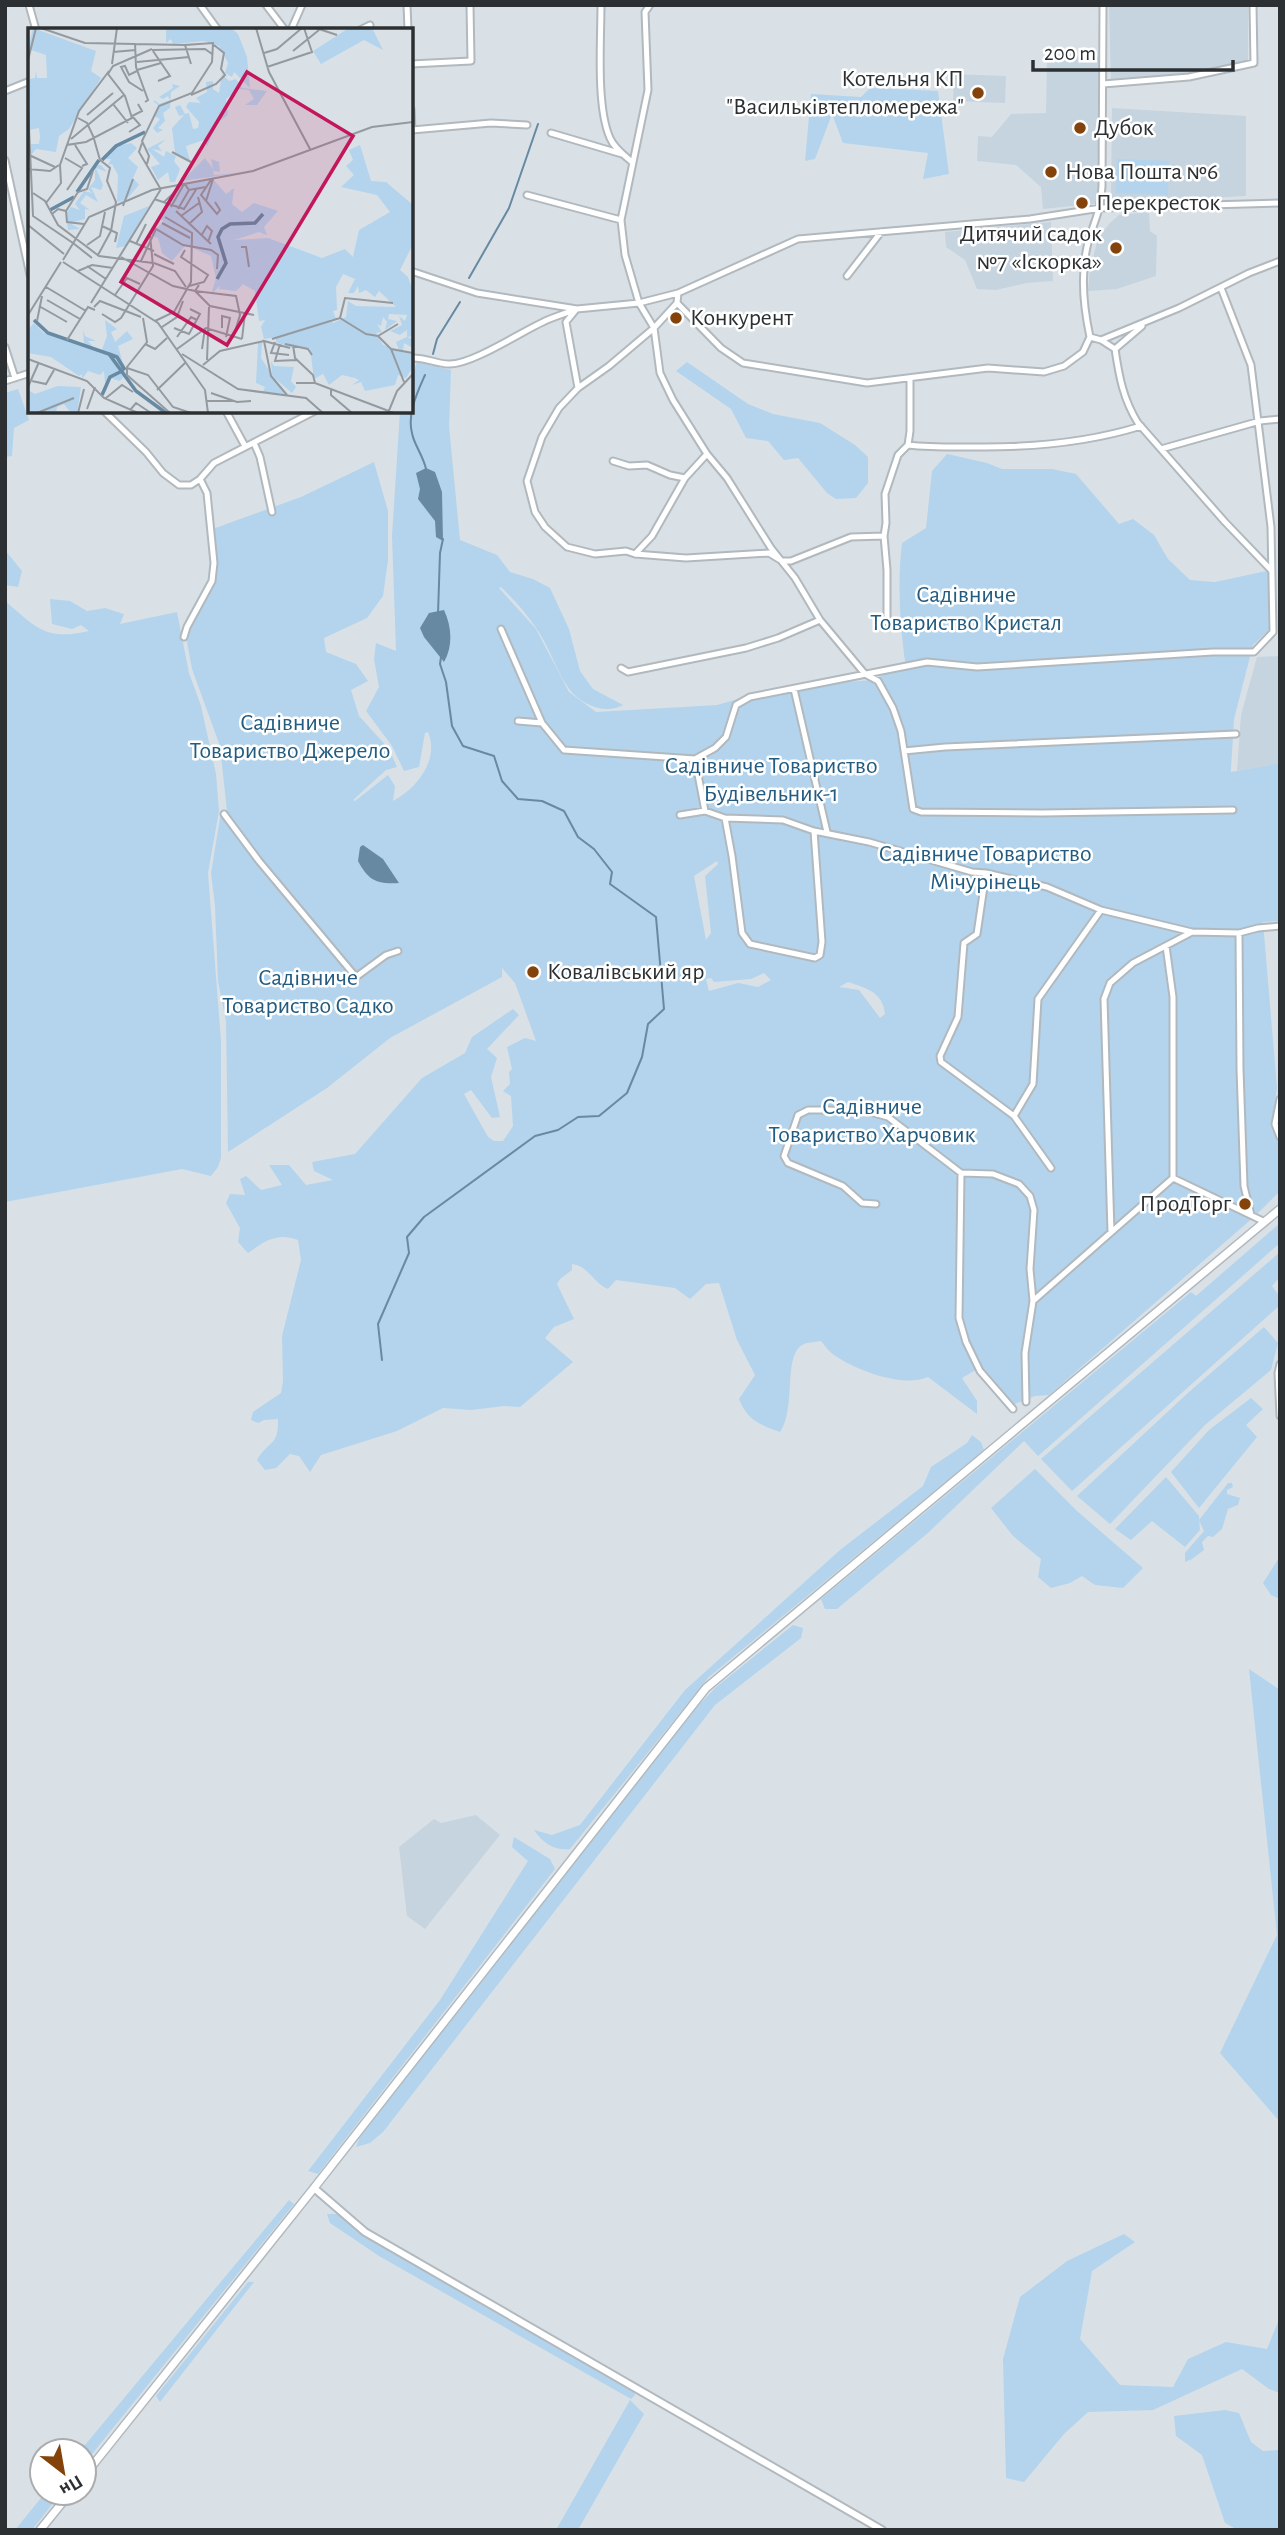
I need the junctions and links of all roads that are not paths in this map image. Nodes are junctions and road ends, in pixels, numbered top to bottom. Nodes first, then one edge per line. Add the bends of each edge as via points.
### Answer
1 (29, 5) edge
2 (200, 5) edge
3 (266, 5) edge
4 (302, 5) edge
5 (407, 5) edge
6 (470, 5) edge
7 (601, 5) edge
8 (650, 5) edge
9 (1103, 5) edge
10 (1253, 5) edge
11 (370, 25) dead end
12 (35, 28) edge
13 (217, 28) edge
14 (283, 28) edge
15 (292, 28) edge
16 (364, 28) edge
17 (408, 28) edge
18 (413, 64) edge
19 (28, 82) edge
20 (1103, 84) junction
21 (5, 91) edge
22 (527, 125) dead end
23 (413, 130) edge
24 (551, 134) dead end
25 (625, 155) junction
26 (5, 160) edge
27 (632, 162) junction
28 (527, 195) dead end
29 (1280, 203) edge
30 (1101, 208) junction
31 (621, 220) junction
32 (881, 232) junction
33 (1280, 261) edge
34 (28, 266) edge
35 (413, 272) edge
36 (847, 276) dead end
37 (1221, 288) junction
38 (678, 293) junction
39 (639, 303) junction
40 (677, 303) junction
41 (577, 309) junction
42 (1147, 322) junction
43 (654, 328) junction
44 (1090, 337) junction
45 (1101, 340) junction
46 (5, 347) edge
47 (1115, 349) junction
48 (413, 358) edge
49 (28, 374) edge
50 (15, 378) junction
51 (910, 380) junction
52 (5, 381) edge
53 (578, 388) junction
54 (106, 413) edge
55 (227, 413) edge
56 (311, 413) edge
57 (1280, 419) edge
58 (1260, 422) junction
59 (1141, 426) junction
60 (254, 443) junction
61 (908, 445) junction
62 (245, 446) junction
63 (1161, 449) junction
64 (707, 454) junction
65 (613, 461) dead end
66 (685, 478) junction
67 (200, 479) junction
68 (272, 512) dead end
69 (884, 536) junction
70 (635, 554) junction
71 (782, 561) junction
72 (1271, 570) junction
73 (820, 620) junction
74 (887, 622) dead end
75 (501, 629) dead end
76 (184, 637) dead end
77 (621, 668) dead end
78 (865, 674) junction
79 (794, 690) junction
80 (518, 721) dead end
81 (542, 723) junction
82 (1236, 734) dead end
83 (904, 751) junction
84 (695, 759) junction
85 (1233, 810) dead end
86 (705, 811) junction
87 (224, 814) dead end
88 (680, 815) dead end
89 (724, 818) junction
90 (814, 831) junction
91 (827, 832) junction
92 (986, 873) junction
93 (1101, 910) junction
94 (1280, 926) edge
95 (1192, 932) junction
96 (1239, 933) junction
97 (1166, 946) junction
98 (398, 951) dead end
99 (1280, 1099) edge
100 (1014, 1116) junction
101 (1280, 1138) edge
102 (1051, 1168) dead end
103 (961, 1173) junction
104 (1173, 1178) junction
105 (876, 1204) dead end
106 (1280, 1209) edge
107 (1251, 1215) junction
108 (1265, 1222) junction
109 (1111, 1233) junction
110 (1033, 1301) junction
111 (1280, 1364) edge
112 (1026, 1402) dead end
113 (1013, 1409) dead end
114 (1280, 1416) edge
115 (314, 2188) junction
116 (98, 2458) edge
117 (59, 2507) edge
118 (40, 2530) edge
119 (882, 2530) edge

1 - 12 street
2 - 13 street
3 - 14 street
4 - 15 street
5 - 17 street
6 - 18 street via 471,61
7 - 25 street via 601,94 609,137
8 - 27 street via 645,12 648,90
9 - 20 street
10 - 20 street via 1254,63 1189,77
11 - 16 street
19 - 21 street
20 - 30 street
22 - 23 street via 491,123
24 - 25 street
25 - 27 street
26 - 34 street
27 - 31 street
28 - 31 street
29 - 30 street
30 - 32 street
30 - 44 street via 1085,268 1083,306
31 - 39 street via 625,255
32 - 36 street
32 - 38 street via 798,239
33 - 37 street
35 - 41 street via 477,293
37 - 42 street
37 - 58 street via 1251,365
38 - 39 street
38 - 40 street
39 - 41 street
39 - 43 street
40 - 43 street
40 - 51 street via 721,348 743,363 867,383
41 - 48 street via 450,365
41 - 53 street via 566,322
42 - 45 street
42 - 47 street
43 - 53 street
43 - 64 street via 660,373
44 - 45 street
44 - 51 street via 1083,352 1044,372 988,368
45 - 47 street
46 - 50 street
47 - 59 street via 1128,407
49 - 50 street
50 - 52 street
51 - 61 street
53 - 70 street via 542,437 527,481 535,512 568,547 595,554
54 - 67 street via 179,485
55 - 62 street
56 - 60 street
57 - 58 street
58 - 63 street
58 - 72 street
59 - 61 street via 1106,437 1027,447 936,449
59 - 63 street
60 - 62 street
60 - 68 street
61 - 69 street via 898,456 885,494
62 - 67 street via 214,463
63 - 72 street
64 - 66 street
64 - 71 street
65 - 66 street via 647,465
66 - 70 street via 652,536
67 - 76 street via 207,493 214,563 212,581
69 - 71 street via 852,537
69 - 74 street
70 - 71 street via 687,558 769,554
71 - 73 street
72 - 78 street via 1273,632 1254,652 977,667 927,662
73 - 77 street via 747,648 628,672
73 - 78 street
75 - 81 street
78 - 79 street
78 - 83 street via 878,681 893,708
79 - 84 street via 750,697 736,705 726,737
79 - 91 street
80 - 81 street
81 - 84 street via 564,750
82 - 83 street
83 - 85 street via 913,809 921,812
84 - 86 street
86 - 88 street
86 - 89 street
87 - 98 street via 356,977
89 - 90 street via 783,820
89 - 90 street via 742,933 750,944 815,958 820,955 821,942
90 - 91 street
91 - 92 street
92 - 93 street via 1047,887
92 - 100 street via 977,934 964,943 958,1017 940,1056 941,1062
93 - 95 street
93 - 100 street via 1038,999 1033,1084
94 - 96 street
95 - 96 street
95 - 97 street
96 - 107 street via 1244,1186
97 - 104 street via 1173,997
97 - 109 street via 1133,963 1110,983 1104,999
99 - 101 street via 1275,1124
100 - 102 street
103 - 105 street via 888,1117 828,1110 798,1115 784,1156 788,1163 843,1186 862,1203
103 - 110 street via 993,1174 1019,1184 1030,1196 1034,1210
103 - 113 street via 959,1318 980,1371
104 - 107 street
104 - 109 street
106 - 108 main road
107 - 108 street
108 - 115 main road via 706,1688
109 - 110 street
110 - 112 street via 1025,1353
111 - 114 street
115 - 116 main road
115 - 119 street via 365,2232
117 - 118 main road

